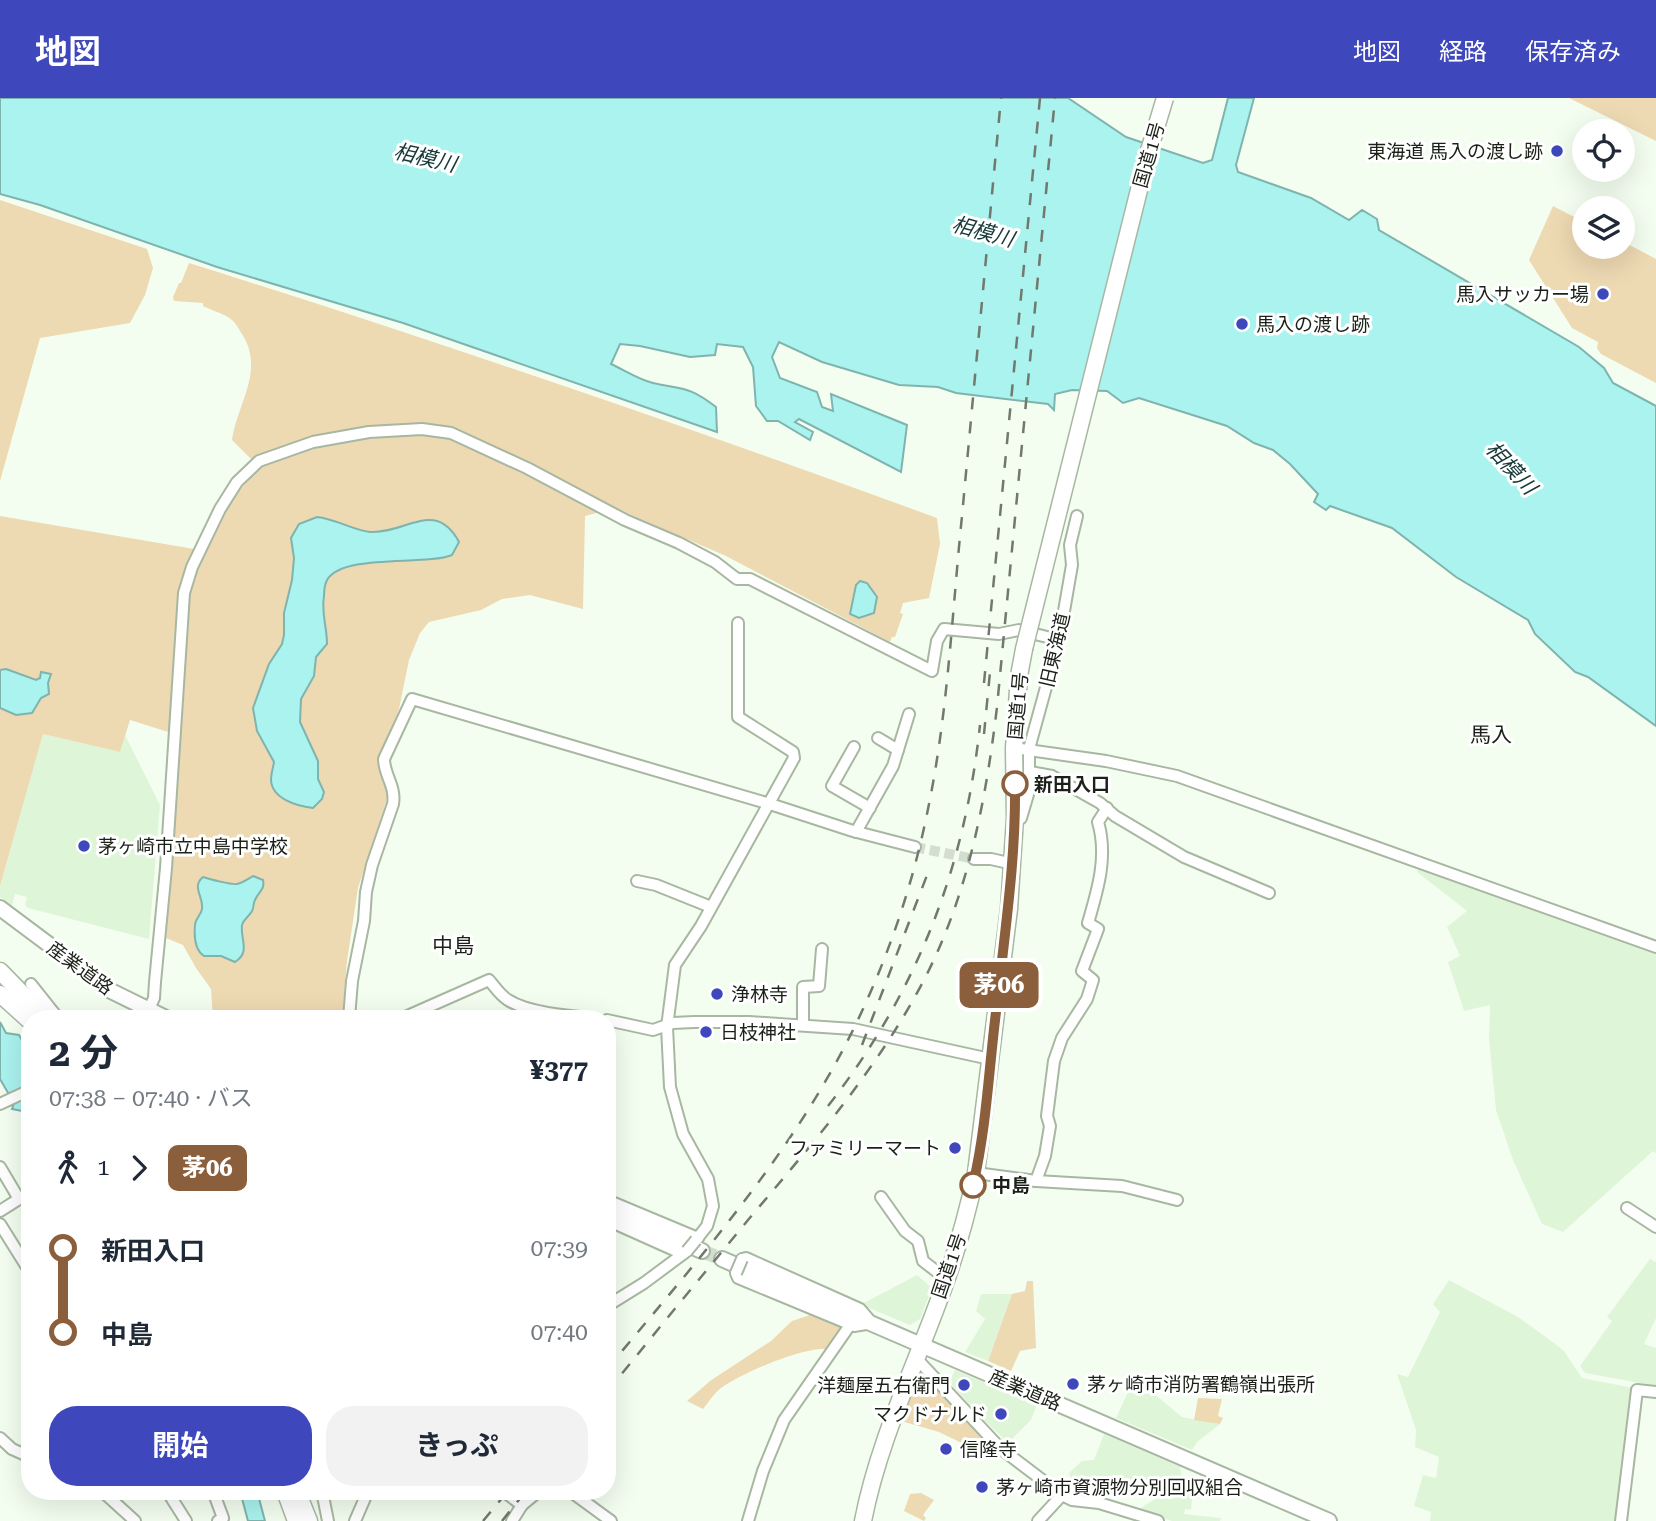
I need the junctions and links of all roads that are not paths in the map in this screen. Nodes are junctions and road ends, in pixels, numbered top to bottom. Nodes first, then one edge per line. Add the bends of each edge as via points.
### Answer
1 (1165, 98) edge
2 (1077, 516) dead end
3 (738, 623) dead end
4 (1059, 640) junction
5 (909, 714) dead end
6 (878, 738) dead end
7 (854, 747) dead end
8 (1021, 748) junction
9 (898, 750) junction
10 (1030, 772) junction
11 (770, 804) junction
12 (870, 808) junction
13 (1107, 808) junction
14 (1015, 818) junction
15 (856, 832) junction
16 (915, 847) tunnel mouth
17 (974, 859) tunnel mouth
18 (1013, 864) junction
19 (637, 881) dead end
20 (1269, 893) dead end
21 (711, 907) junction
22 (0, 908) edge
23 (1656, 947) edge
24 (822, 949) dead end
25 (0, 971) edge
26 (32, 984) dead end
27 (0, 994) edge
28 (38, 1010) edge
29 (52, 1010) edge
30 (143, 1010) edge
31 (153, 1010) edge
32 (350, 1010) edge
33 (421, 1010) edge
34 (542, 1010) edge
35 (21, 1013) edge
36 (616, 1022) edge
37 (803, 1025) junction
38 (667, 1027) junction
39 (990, 1059) junction
40 (21, 1094) edge
41 (3, 1103) edge
42 (0, 1167) edge
43 (976, 1173) junction
44 (1036, 1181) junction
45 (881, 1197) dead end
46 (19, 1199) joint
47 (1177, 1200) dead end
48 (616, 1204) edge
49 (1627, 1208) dead end
50 (0, 1211) edge
51 (616, 1212) edge
52 (0, 1224) edge
53 (616, 1224) edge
54 (1656, 1227) edge
55 (699, 1243) junction
56 (685, 1252) junction
57 (21, 1258) edge
58 (722, 1259) tunnel mouth
59 (946, 1281) junction
60 (616, 1300) edge
61 (872, 1323) junction
62 (850, 1325) junction
63 (918, 1352) junction
64 (1656, 1392) edge
65 (0, 1437) edge
66 (21, 1453) edge
67 (1062, 1495) junction
68 (112, 1500) edge
69 (173, 1500) edge
70 (216, 1500) edge
71 (288, 1500) edge
72 (301, 1500) edge
73 (324, 1500) edge
74 (364, 1500) edge
75 (515, 1500) edge
76 (528, 1500) edge
77 (582, 1500) edge
78 (522, 1505) junction
79 (135, 1521) edge
80 (186, 1521) edge
81 (218, 1521) edge
82 (296, 1521) edge
83 (309, 1521) edge
84 (328, 1521) edge
85 (355, 1521) edge
86 (512, 1521) edge
87 (611, 1521) edge
88 (748, 1521) edge
89 (863, 1521) edge
90 (1038, 1521) edge
91 (1157, 1521) edge
92 (1329, 1521) edge
93 (1621, 1521) edge

1 - 8 highway, 国道1号, bridge via 1024,649 1019,676
2 - 4 street, 旧東海道
3 - 11 street via 738,717 793,752
4 - 8 street, 旧東海道
4 - 31 street via 1019,630 999,634 944,629 932,671 750,579 737,579 679,543 452,433 422,429 369,432 313,442 259,461 237,482 220,509 184,593
5 - 9 street
6 - 9 street
7 - 12 street via 832,786
8 - 10 street, 旧東海道
8 - 14 highway, 国道1号
8 - 23 street via 1185,779
9 - 12 street
10 - 13 street via 1052,775
10 - 14 street, 旧東海道 via 1026,804 1021,818
11 - 15 street
11 - 21 street
11 - 32 street via 412,699 384,759 395,793 366,892
12 - 15 street
13 - 20 street via 1184,857
13 - 44 street via 1098,822 1104,842 1088,923 1098,929 1082,971 1093,980 1054,1061 1046,1116 1050,1126
14 - 18 highway, 国道1号
15 - 16 street
17 - 18 street
18 - 39 highway, 国道1号
19 - 21 street
21 - 38 street via 675,965
22 - 30 main road, 産業道路 via 89,976
24 - 37 street via 819,986 803,987
25 - 28 highway
26 - 29 street
27 - 35 highway
33 - 34 street via 489,980 505,998
36 - 38 street via 653,1030
37 - 38 street via 694,1022
37 - 39 street via 853,1029
38 - 55 street via 674,1107 708,1179 713,1206
39 - 43 highway, 国道1号
40 - 41 street
42 - 46 street
43 - 44 street
43 - 59 highway, 国道1号
44 - 47 street via 1122,1186
45 - 59 street via 905,1231 918,1241 923,1261
46 - 50 street
48 - 55 street
49 - 54 street
51 - 55 main road
52 - 57 street
53 - 56 street
55 - 56 street, bridge
56 - 60 street
58 - 61 main road, 産業道路
59 - 63 highway, 国道1号
61 - 62 street
61 - 62 street, bridge via 860,1308 742,1259 738,1278
61 - 63 main road, 産業道路
62 - 88 street via 784,1420
63 - 67 street via 1000,1448
63 - 89 highway, 国道1号 via 876,1469
63 - 92 main road, 産業道路
64 - 93 street via 1637,1390
65 - 66 street
67 - 90 street
67 - 91 street
68 - 79 street
69 - 80 street
70 - 81 street via 223,1518
71 - 82 highway
72 - 83 highway
73 - 84 street
74 - 85 street
75 - 78 street
76 - 78 street
77 - 87 street
78 - 86 street

